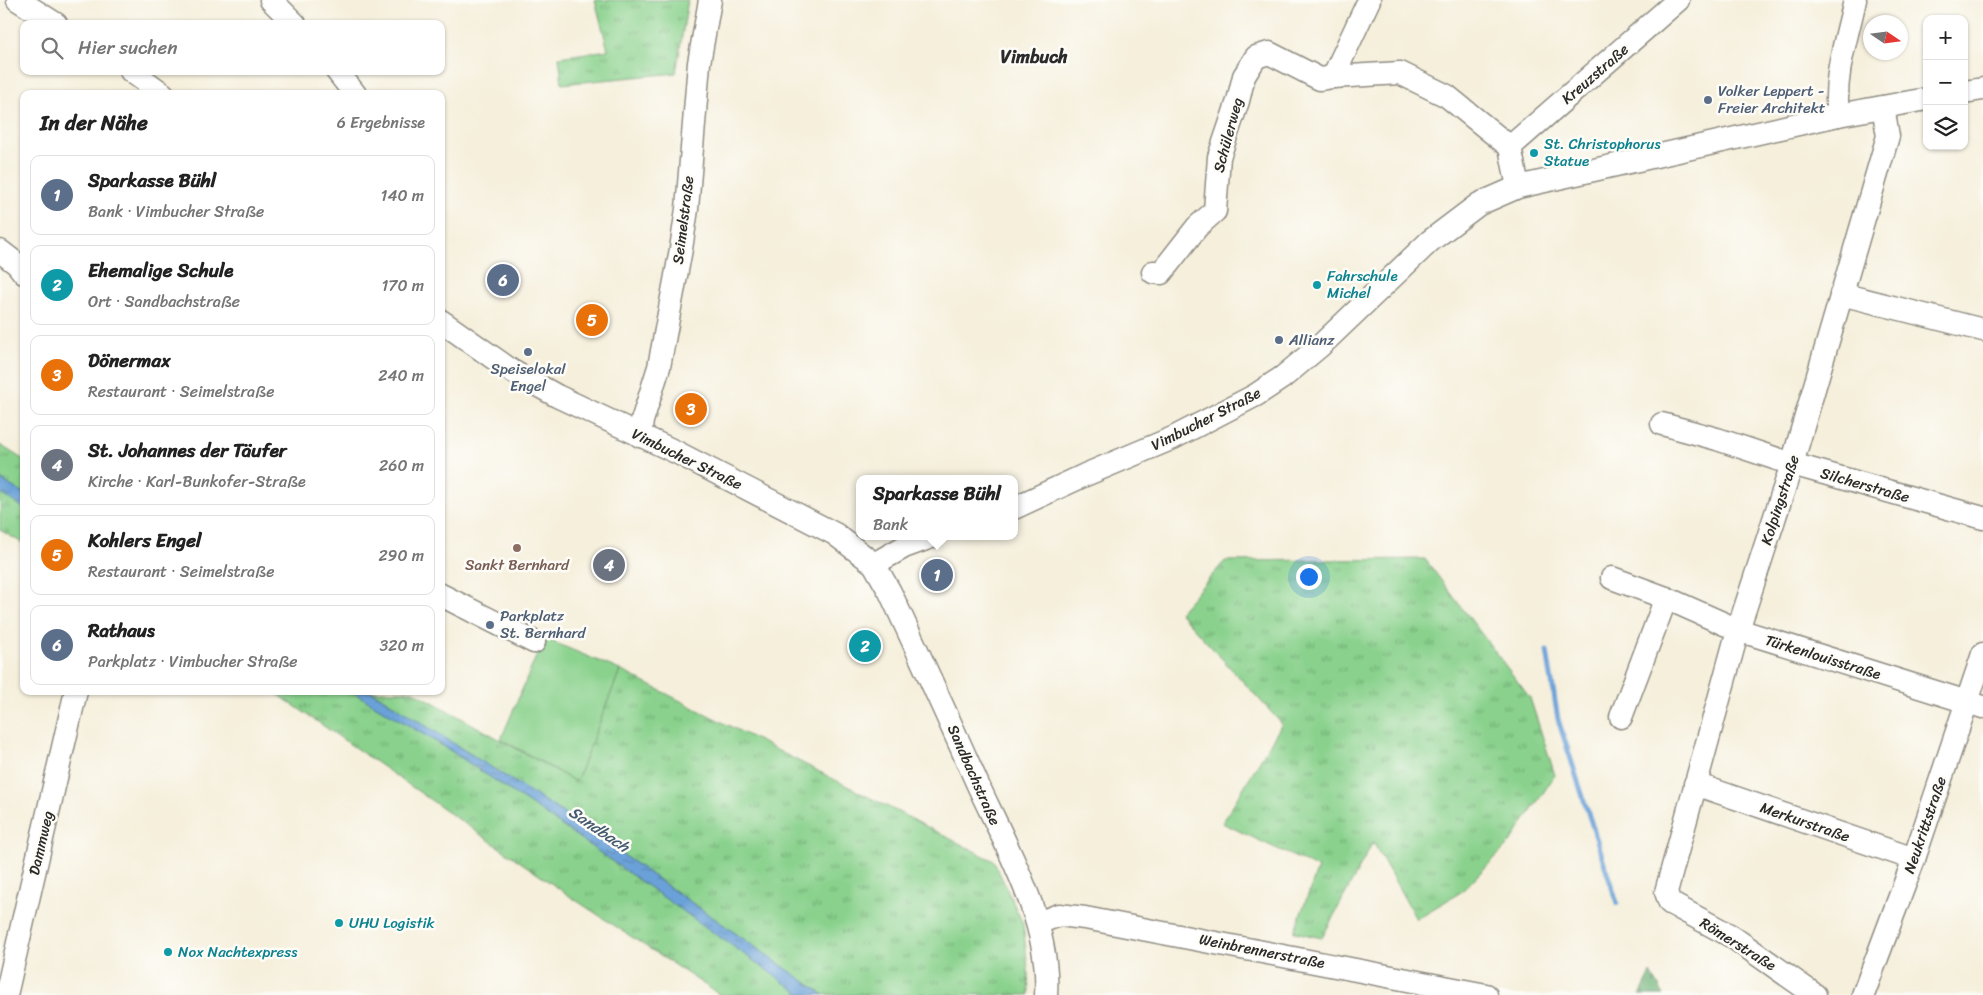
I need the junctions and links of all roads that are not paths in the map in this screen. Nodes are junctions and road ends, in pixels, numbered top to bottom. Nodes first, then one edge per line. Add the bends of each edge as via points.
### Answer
1 (18, 0) edge
2 (271, 0) edge
3 (710, 0) edge
4 (1369, 0) edge
5 (1678, 0) edge
6 (1855, 0) edge
7 (50, 20) edge
8 (292, 20) edge
9 (137, 75) edge
10 (340, 75) edge
11 (1333, 76) junction
12 (1983, 89) edge
13 (157, 90) edge
14 (351, 90) edge
15 (1968, 91) edge
16 (1923, 100) edge
17 (1883, 107) junction
18 (1838, 115) junction
19 (1510, 147) junction
20 (1518, 187) junction
21 (0, 251) edge
22 (20, 267) edge
23 (1153, 272) dead end
24 (1841, 294) junction
25 (445, 324) edge
26 (1983, 330) edge
27 (1662, 424) dead end
28 (640, 436) junction
29 (1792, 464) junction
30 (1018, 506) edge
31 (1983, 518) edge
32 (923, 540) edge
33 (874, 564) junction
34 (1612, 578) dead end
35 (445, 597) edge
36 (1666, 598) junction
37 (1738, 630) junction
38 (534, 642) dead end
39 (1983, 654) edge
40 (75, 695) edge
41 (1975, 704) edge
42 (1621, 717) dead end
43 (1695, 784) junction
44 (1914, 859) junction
45 (1666, 892) joint
46 (1038, 923) junction
47 (6, 995) edge
48 (1046, 995) edge
49 (1486, 995) edge
50 (1815, 995) edge
51 (1864, 995) edge

1 - 7 street
2 - 8 street
3 - 28 street, Seimelstraße via 698,63 681,249 659,367
4 - 11 street
5 - 19 street, Kreuzstraße
6 - 18 street via 1838,75
9 - 13 street
10 - 14 street
11 - 19 street, Schülerweg via 1400,73 1447,96
11 - 23 street, Schülerweg via 1320,79 1269,53 1256,57 1244,76 1219,157 1215,211 1197,227 1161,273
12 - 15 street
16 - 17 street, Vimbucher Straße
17 - 18 street, Vimbucher Straße
17 - 24 street, Kolpingstraße via 1888,136
18 - 20 street, Vimbucher Straße
19 - 20 street
20 - 30 street, Vimbucher Straße via 1479,204 1430,241 1320,346 1256,395 1173,438
21 - 22 street
24 - 26 street
24 - 29 street, Kolpingstraße
25 - 28 street, Vimbucher Straße via 519,375
27 - 29 street, Silcherstraße
28 - 33 street, Vimbucher Straße via 834,534
29 - 31 street, Silcherstraße
29 - 37 street, Kolpingstraße
32 - 33 street
33 - 46 street, Sandbachstraße via 890,592
34 - 36 street, Türkenlouisstraße
35 - 38 street
36 - 37 street, Türkenlouisstraße
36 - 42 street
37 - 41 street, Türkenlouisstraße
37 - 43 street, Kolpingstraße
39 - 41 street, Neukrittstraße
40 - 47 street, Dammweg
41 - 44 street, Neukrittstraße
43 - 44 street, Merkurstraße
43 - 45 street, Kolpingstraße
44 - 51 street, Neukrittstraße
45 - 50 street, Römerstraße via 1670,904 1731,936
46 - 48 street, Sandbachstraße via 1044,953
46 - 49 street, Weinbrennerstraße via 1059,915 1085,918

